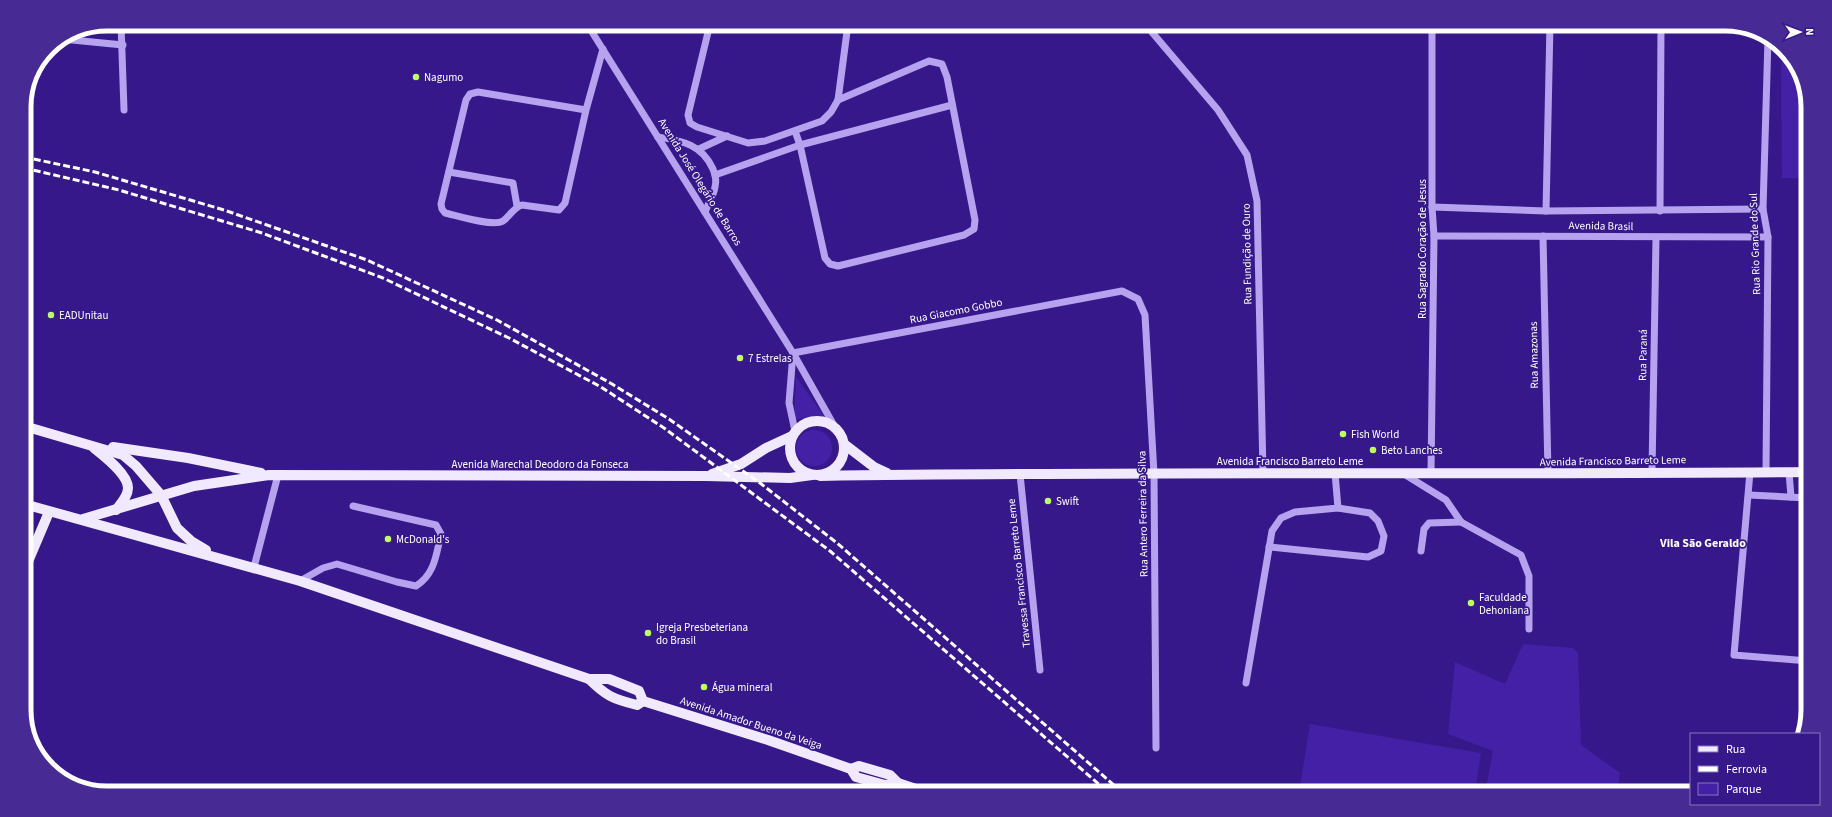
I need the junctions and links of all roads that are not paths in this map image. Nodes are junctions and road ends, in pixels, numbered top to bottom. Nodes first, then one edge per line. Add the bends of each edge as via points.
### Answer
1 (122, 31) edge
2 (591, 31) edge
3 (708, 31) edge
4 (847, 31) edge
5 (1151, 31) edge
6 (1432, 31) edge
7 (1550, 31) edge
8 (1661, 31) edge
9 (72, 40) edge
10 (123, 45) junction
11 (1768, 45) edge
12 (603, 49) junction
13 (838, 100) junction
14 (952, 105) junction
15 (124, 110) dead end
16 (586, 110) junction
17 (794, 131) junction
18 (727, 136) junction
19 (658, 137) junction
20 (800, 145) junction
21 (699, 149) junction
22 (449, 172) junction
23 (715, 175) junction
24 (517, 206) junction
25 (1432, 207) junction
26 (1764, 209) junction
27 (1546, 211) junction
28 (1660, 211) junction
29 (705, 212) junction
30 (1434, 236) junction
31 (1543, 236) junction
32 (1768, 237) junction
33 (1656, 238) junction
34 (1122, 291) joint
35 (793, 353) junction
36 (31, 428) edge
37 (836, 429) junction
38 (793, 434) junction
39 (89, 444) junction
40 (844, 444) junction
41 (1263, 472) junction
42 (1652, 472) junction
43 (1750, 472) junction
44 (1766, 472) junction
45 (1789, 472) junction
46 (1801, 472) edge
47 (1334, 473) junction
48 (891, 474) junction
49 (1020, 474) junction
50 (1154, 474) junction
51 (1404, 474) junction
52 (1431, 474) junction
53 (1548, 474) junction
54 (274, 475) junction
55 (816, 475) junction
56 (706, 476) junction
57 (161, 495) junction
58 (1749, 495) junction
59 (1791, 497) junction
60 (1801, 498) edge
61 (31, 506) edge
62 (353, 506) dead end
63 (1338, 508) junction
64 (116, 510) junction
65 (49, 512) junction
66 (83, 519) junction
67 (1461, 522) junction
68 (1269, 547) junction
69 (1421, 551) dead end
70 (31, 554) edge
71 (214, 556) junction
72 (254, 567) junction
73 (300, 581) junction
74 (1529, 629) dead end
75 (1801, 660) edge
76 (1040, 670) dead end
77 (589, 679) junction
78 (1246, 683) dead end
79 (643, 701) junction
80 (1156, 748) dead end
81 (905, 786) edge

1 - 10 street
2 - 12 street, Avenida José Olegário de Barros
3 - 18 street via 688,115 690,123 697,127
4 - 13 street
5 - 41 street, Rua Fundição de Ouro via 1218,110 1247,154 1257,201
6 - 25 street, Rua Sagrado Coração de Jesus
7 - 27 street
8 - 28 street
9 - 10 street
10 - 15 street
11 - 26 street, Rua Rio Grande do Sul
12 - 16 street
12 - 19 street, Avenida José Olegário de Barros
13 - 14 street via 929,61 942,64 947,76
13 - 17 street via 822,121
14 - 20 street
14 - 20 street via 975,220 974,229 964,235 838,266 830,264 826,258
16 - 22 street via 478,92 470,94 466,100
16 - 24 street via 565,203 559,210
17 - 18 street via 766,141 748,143
17 - 20 street
18 - 21 street
19 - 21 street via 684,142
19 - 29 street, Avenida José Olegário de Barros
20 - 23 street
21 - 23 street via 708,158
22 - 24 street via 513,183
22 - 24 street via 441,204 445,213 494,224 503,221
23 - 29 street via 716,186
25 - 27 street, Avenida Brasil
25 - 30 street, Rua Sagrado Coração de Jesus
26 - 28 street, Avenida Brasil
26 - 32 street, Rua Rio Grande do Sul
27 - 28 street, Avenida Brasil
29 - 35 street, Avenida José Olegário de Barros
30 - 31 street, Avenida Brasil
30 - 52 street, Rua Sagrado Coração de Jesus
31 - 33 street, Avenida Brasil
31 - 53 street, Rua Amazonas
32 - 33 street, Avenida Brasil
32 - 44 street, Rua Rio Grande do Sul
33 - 42 street, Rua Paraná
34 - 35 street, Rua Giacomo Gobbo
34 - 50 street, Rua Antero Ferreira da Silva via 1138,299 1145,316
35 - 37 street, Avenida José Olegário de Barros
35 - 38 street via 789,403
36 - 39 main road, Avenida Marechal Deodoro da Fonseca
37 - 38 main road via 829,423 812,421 804,424
37 - 40 main road, Avenida José Olegário de Barros
38 - 55 main road via 789,444 792,461 800,470
38 - 56 main road via 740,464
39 - 54 main road, Avenida Marechal Deodoro da Fonseca via 188,458
39 - 57 main road, Avenida Marechal Deodoro da Fonseca via 123,455
39 - 64 main road via 124,477 128,488 126,497
40 - 48 main road, Avenida Francisco Barreto Leme via 874,467
40 - 55 main road via 842,457 836,468 828,473
41 - 47 main road, Avenida Francisco Barreto Leme
41 - 50 main road, Avenida Francisco Barreto Leme
42 - 43 main road, Avenida Francisco Barreto Leme
42 - 53 main road, Avenida Francisco Barreto Leme
43 - 44 main road, Avenida Francisco Barreto Leme
43 - 58 street
44 - 45 main road, Avenida Francisco Barreto Leme
45 - 46 main road, Avenida Francisco Barreto Leme
45 - 59 street
47 - 51 main road, Avenida Francisco Barreto Leme
47 - 63 street
48 - 49 main road, Avenida Francisco Barreto Leme
48 - 55 main road, Avenida Francisco Barreto Leme
49 - 50 main road, Avenida Francisco Barreto Leme
49 - 76 street, Travessa Francisco Barreto Leme
50 - 80 street, Rua Antero Ferreira da Silva
51 - 52 main road, Avenida Francisco Barreto Leme
51 - 67 street via 1446,500
52 - 53 main road, Avenida Francisco Barreto Leme
54 - 56 main road, Avenida Marechal Deodoro da Fonseca
54 - 57 main road, Avenida Marechal Deodoro da Fonseca via 194,486
54 - 72 street
55 - 56 main road, Avenida Marechal Deodoro da Fonseca via 790,478
57 - 64 main road, Avenida Marechal Deodoro da Fonseca
57 - 71 main road, Avenida Marechal Deodoro da Fonseca via 177,528
58 - 59 street
58 - 75 street via 1734,655
59 - 60 street
61 - 65 main road, Avenida Marechal Deodoro da Fonseca
62 - 73 street via 436,525 441,534 431,572 416,586 337,564 323,568
63 - 68 street via 1295,512 1281,518 1272,531
63 - 68 street via 1370,513 1378,521 1384,536 1380,551 1368,558
64 - 66 main road, Avenida Marechal Deodoro da Fonseca
65 - 66 main road, Avenida Marechal Deodoro da Fonseca
65 - 70 main road
66 - 71 main road, Avenida Marechal Deodoro da Fonseca
67 - 69 street via 1429,523 1424,529
67 - 74 street via 1520,555 1529,576
68 - 78 street
71 - 72 main road, Avenida Marechal Deodoro da Fonseca
72 - 73 main road, Avenida Marechal Deodoro da Fonseca
73 - 77 main road, Avenida Marechal Deodoro da Fonseca
77 - 79 main road via 604,693 621,701 637,705
77 - 79 main road via 609,679 639,691
79 - 81 main road, Avenida Amador Bueno da Veiga via 851,769 859,766 890,775 898,784

